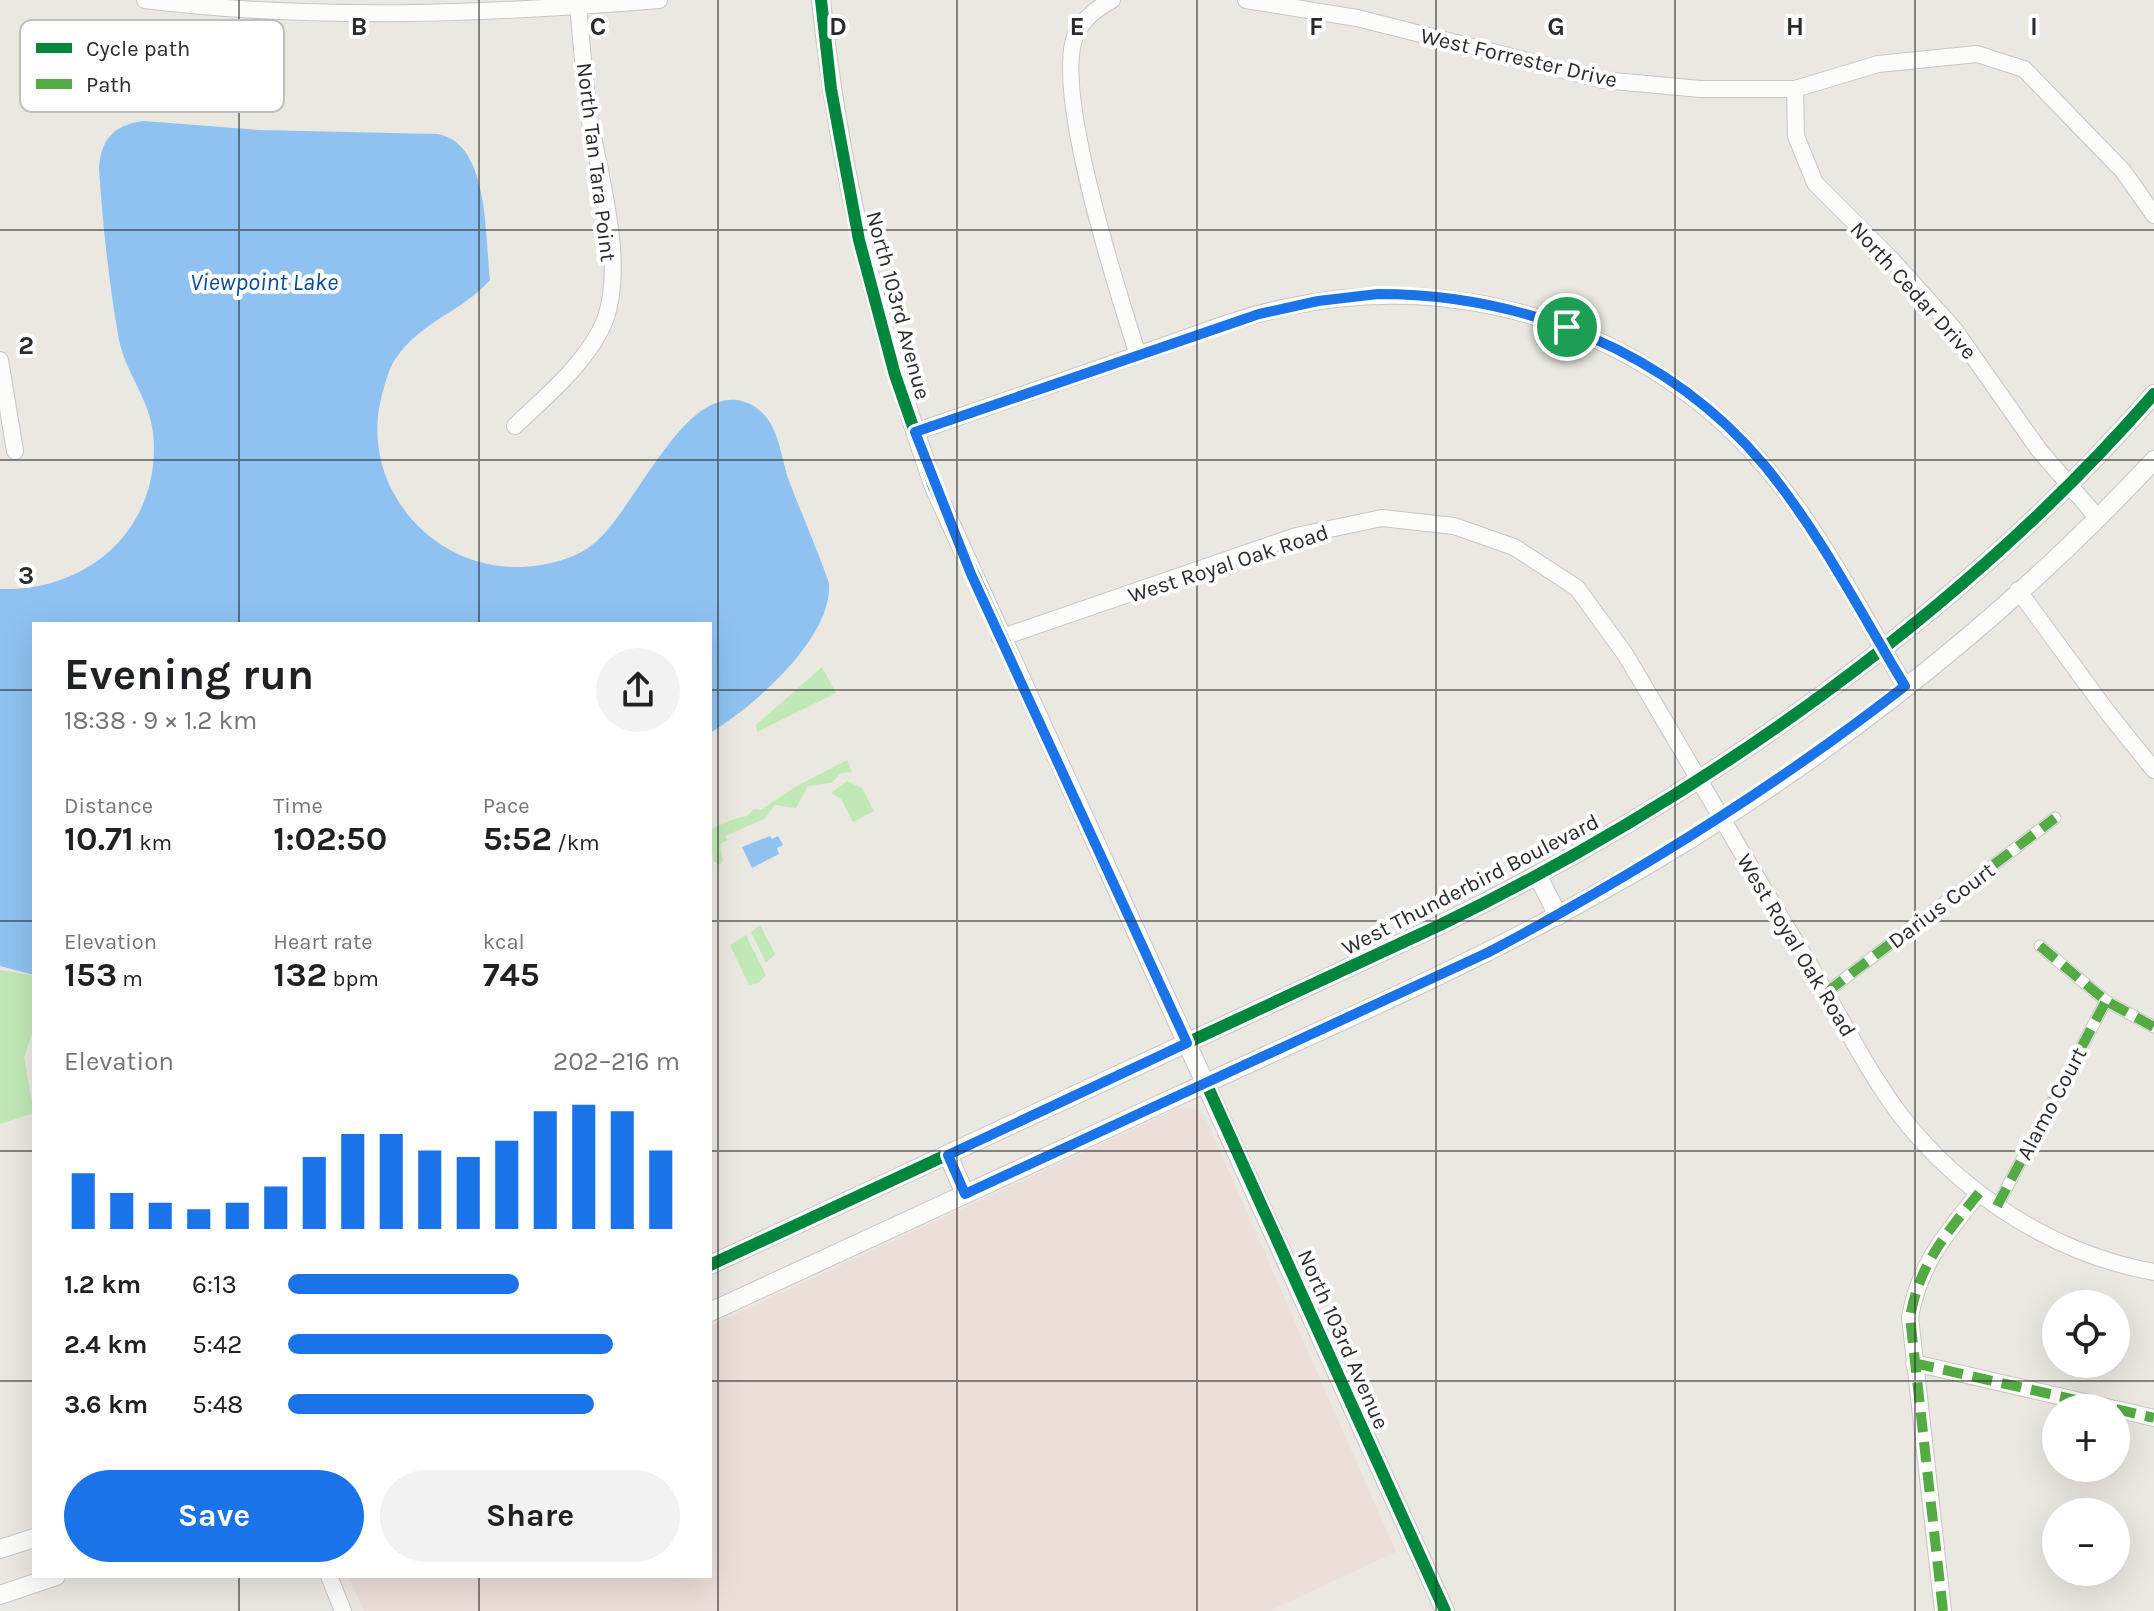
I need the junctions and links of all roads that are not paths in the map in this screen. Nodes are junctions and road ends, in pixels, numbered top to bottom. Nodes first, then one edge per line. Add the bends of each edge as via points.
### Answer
1 (145, 0) edge
2 (659, 0) edge
3 (821, 0) edge
4 (1112, 0) edge
5 (1246, 0) edge
6 (578, 7) junction
7 (1795, 89) junction
8 (2154, 215) edge
9 (1138, 355) junction
10 (0, 360) edge
11 (2154, 394) edge
12 (515, 426) dead end
13 (915, 432) junction
14 (15, 451) dead end
15 (2154, 460) edge
16 (2067, 483) junction
17 (2097, 517) junction
18 (2018, 590) junction
19 (1000, 638) junction
20 (1882, 647) junction
21 (1905, 686) junction
22 (2154, 770) edge
23 (1700, 779) junction
24 (1723, 818) junction
25 (2055, 818) dead end
26 (1538, 876) junction
27 (1558, 916) junction
28 (2040, 946) dead end
29 (1827, 992) junction
30 (2106, 1001) junction
31 (2154, 1027) edge
32 (1187, 1043) junction
33 (1206, 1083) junction
34 (948, 1155) junction
35 (1979, 1193) junction
36 (965, 1194) junction
37 (1997, 1206) junction
38 (712, 1264) edge
39 (2154, 1272) edge
40 (712, 1311) edge
41 (1914, 1363) junction
42 (2052, 1394) edge
43 (2130, 1412) edge
44 (2154, 1418) edge
45 (32, 1539) edge
46 (0, 1549) edge
47 (50, 1578) edge
48 (330, 1578) edge
49 (0, 1595) edge
50 (343, 1611) edge
51 (1445, 1611) edge
52 (1943, 1611) edge

1 - 6 street via 309,13
2 - 6 street
3 - 13 street, North 103rd Avenue via 831,89 859,240
4 - 9 street via 1095,9 1076,33 1070,60 1092,188
5 - 7 street, West Forrester Drive via 1357,18 1603,80 1700,89
6 - 12 street, North Tan Tara Point via 610,238 612,290 604,321 588,348
7 - 8 street, West Forrester Drive via 1878,64 1977,54 2024,69 2123,171
7 - 16 street, North Cedar Drive via 1796,136 1815,183 1954,329
9 - 13 street
9 - 20 street via 1259,314 1378,294 1470,300 1567,327 1656,372 1740,438 1804,519
10 - 14 street
11 - 16 street, West Thunderbird Boulevard
13 - 19 street, North 103rd Avenue
15 - 17 street
16 - 17 street, North Cedar Drive
16 - 20 street, West Thunderbird Boulevard
17 - 18 street
18 - 21 street
18 - 22 street
19 - 23 street, West Royal Oak Road via 1296,536 1382,518 1454,526 1514,547 1577,588 1625,654
19 - 32 street, North 103rd Avenue
20 - 21 street
20 - 23 street, West Thunderbird Boulevard
21 - 24 street
23 - 24 street, West Royal Oak Road
23 - 26 street, West Thunderbird Boulevard
24 - 27 street
24 - 29 street, West Royal Oak Road
25 - 29 street, Darius Court
26 - 27 street
26 - 32 street, West Thunderbird Boulevard
27 - 33 street
28 - 30 street
29 - 35 street, West Royal Oak Road via 1899,1112
30 - 31 street
30 - 37 street, Alamo Court
32 - 33 street, North 103rd Avenue
32 - 34 street, West Thunderbird Boulevard
33 - 36 street
33 - 51 street, North 103rd Avenue
34 - 36 street
34 - 38 street, West Thunderbird Boulevard
35 - 37 street, West Royal Oak Road
35 - 41 street via 1931,1254 1916,1286 1910,1317
36 - 40 street
37 - 39 street, West Royal Oak Road via 2076,1249
41 - 42 street
41 - 52 street
43 - 44 street
45 - 46 street
47 - 49 street
48 - 50 street

